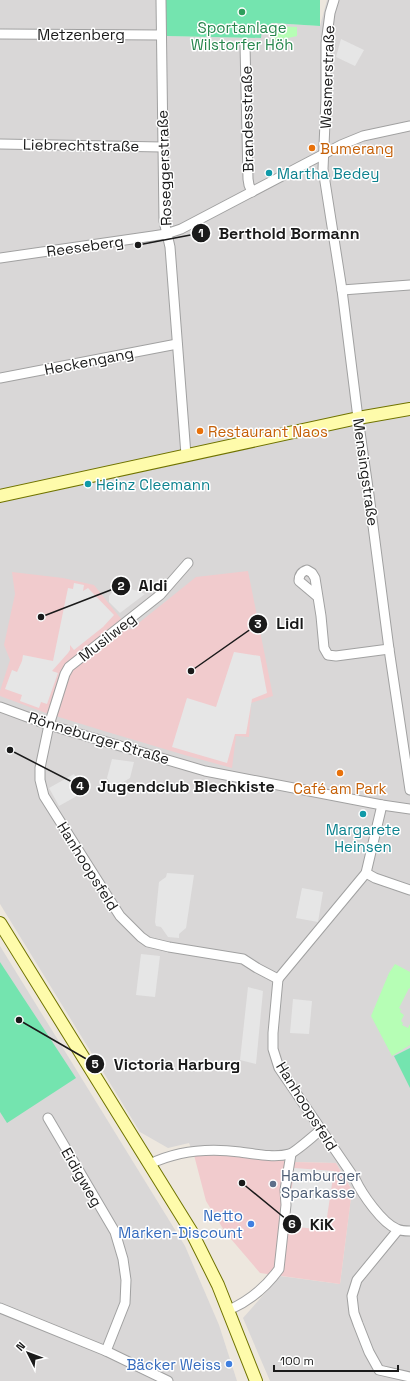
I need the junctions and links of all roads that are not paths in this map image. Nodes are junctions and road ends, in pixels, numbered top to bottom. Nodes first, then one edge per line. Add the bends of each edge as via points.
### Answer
1 (161, 0) edge
2 (334, 0) edge
3 (0, 34) edge
4 (161, 35) junction
5 (245, 45) dead end
6 (410, 126) edge
7 (0, 144) edge
8 (162, 147) junction
9 (323, 155) junction
10 (252, 192) junction
11 (166, 234) junction
12 (0, 258) edge
13 (410, 285) edge
14 (342, 290) junction
15 (177, 344) junction
16 (0, 378) edge
17 (410, 409) edge
18 (358, 418) junction
19 (186, 455) junction
20 (0, 496) edge
21 (188, 563) dead end
22 (318, 598) dead end
23 (389, 649) junction
24 (0, 707) edge
25 (49, 725) junction
26 (410, 790) edge
27 (382, 805) junction
28 (410, 809) edge
29 (366, 873) junction
30 (410, 890) edge
31 (0, 923) edge
32 (278, 979) junction
33 (48, 1118) dead end
34 (321, 1130) junction
35 (291, 1154) junction
36 (150, 1164) junction
37 (398, 1230) junction
38 (410, 1231) edge
39 (0, 1308) edge
40 (229, 1310) junction
41 (106, 1351) junction
42 (410, 1377) edge
43 (168, 1381) edge
44 (256, 1381) edge

1 - 4 street, Roseggerstraße
2 - 9 street, Wasmerstraße via 326,43
3 - 4 street, Metzenberg
4 - 8 street, Roseggerstraße
5 - 10 street, Brandesstraße via 248,178
6 - 9 street, Reeseberg via 363,136
7 - 8 street, Liebrechtstraße
8 - 11 street, Roseggerstraße
9 - 10 street, Reeseberg
9 - 14 street, Mensingstraße
10 - 11 street, Reeseberg via 181,229
11 - 12 street, Reeseberg
11 - 15 street, Roseggerstraße via 170,247
13 - 14 street
14 - 18 street, Mensingstraße
15 - 16 street, Heckengang
15 - 19 street, Roseggerstraße
17 - 18 main road
18 - 19 main road
18 - 23 street, Mensingstraße
19 - 20 main road
21 - 25 street, Musilweg via 160,595 69,667
22 - 23 street via 324,648 328,655
23 - 26 street, Mensingstraße
24 - 25 street, Rönneburger Straße
25 - 27 street, Rönneburger Straße via 205,771
25 - 32 street, Hanhoopsfeld via 40,768 44,796 120,916 148,942 243,959
27 - 28 street, Rönneburger Straße
27 - 29 street
29 - 30 street
29 - 32 street
31 - 36 main road
32 - 34 street, Hanhoopsfeld via 273,1049 279,1068
33 - 41 street, Eidigweg via 115,1232 123,1259 126,1280 125,1303
34 - 35 street
34 - 37 street, Hanhoopsfeld via 374,1210
35 - 36 street via 259,1155 212,1149 176,1154
35 - 40 street via 285,1190 286,1205 279,1270 255,1296
36 - 40 main road via 200,1247
37 - 38 street
37 - 42 street via 357,1280 352,1296 358,1324 379,1370
39 - 41 street
40 - 44 main road
41 - 43 street

